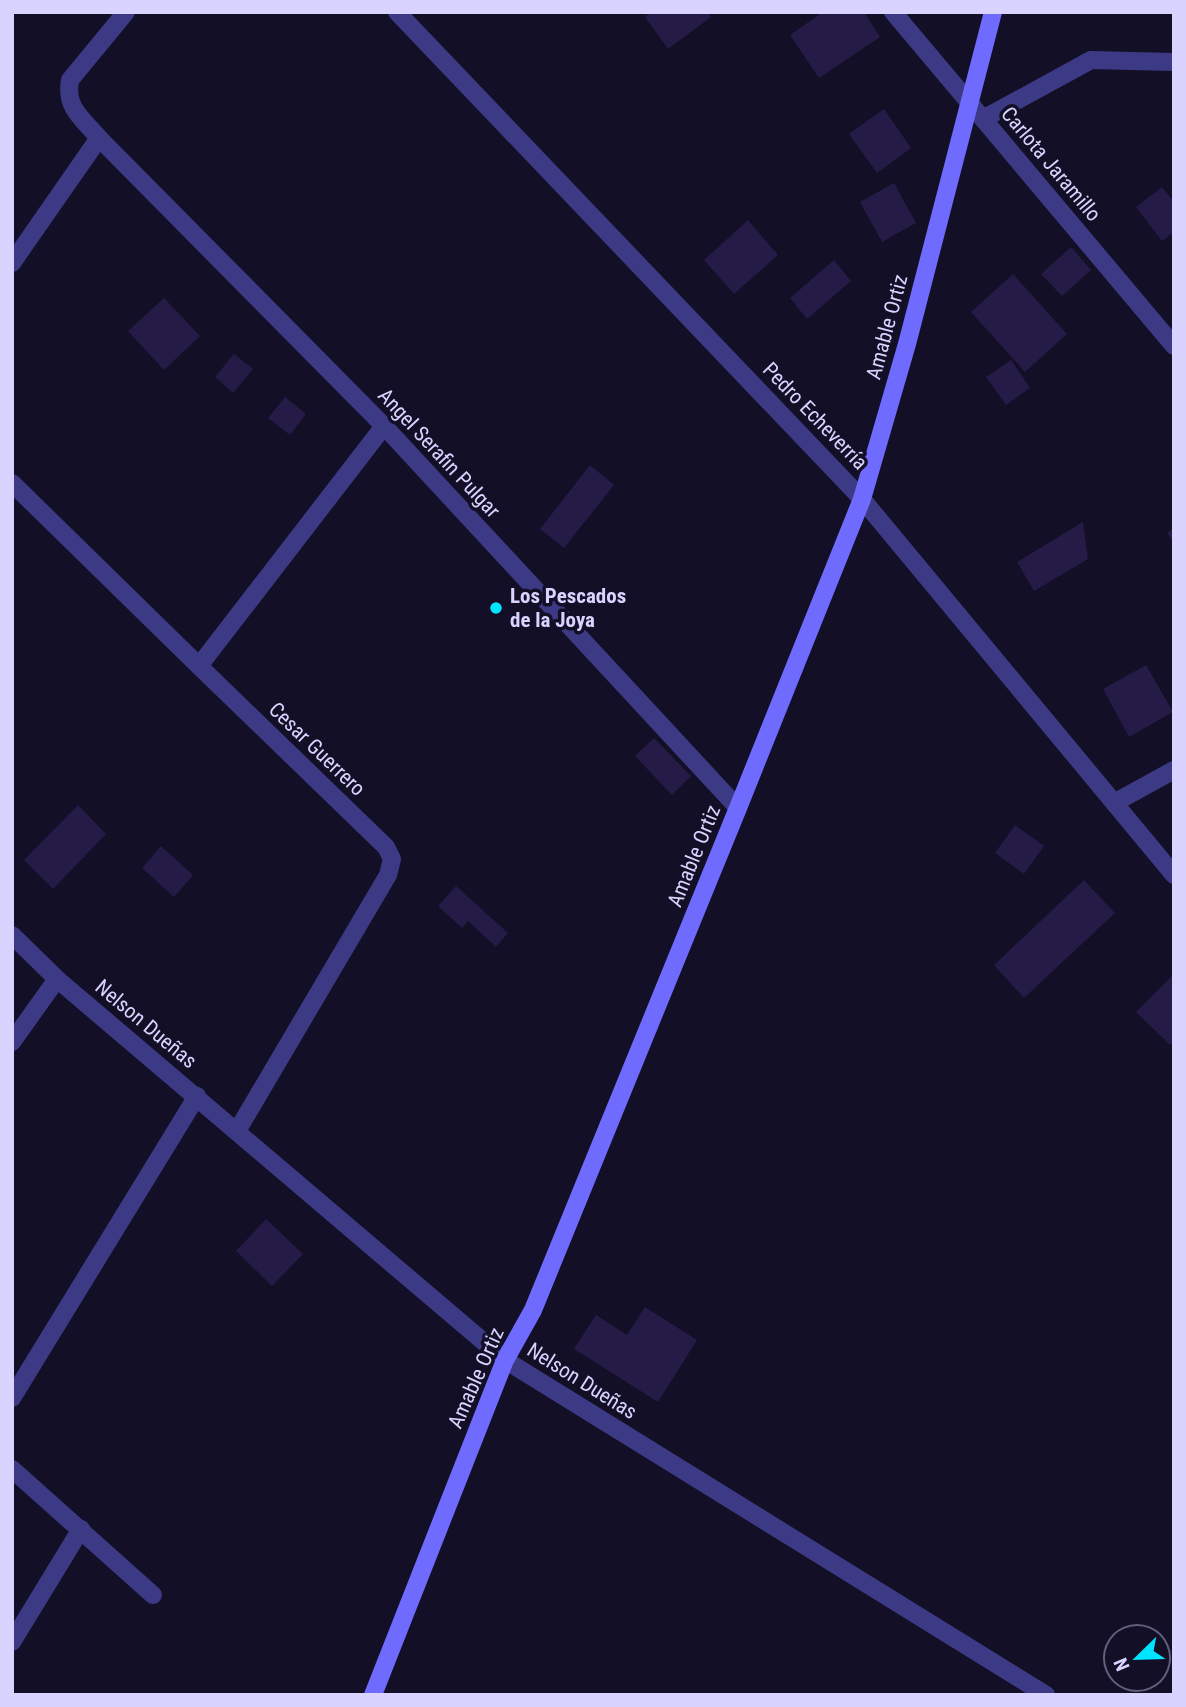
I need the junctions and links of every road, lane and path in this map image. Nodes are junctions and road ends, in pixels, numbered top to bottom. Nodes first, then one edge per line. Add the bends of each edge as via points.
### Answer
1 (126, 12) edge
2 (397, 12) edge
3 (893, 12) edge
4 (993, 12) edge
5 (1174, 62) edge
6 (969, 103) junction
7 (983, 119) junction
8 (99, 138) junction
9 (12, 263) edge
10 (1174, 346) edge
11 (384, 426) junction
12 (12, 483) edge
13 (862, 499) junction
14 (199, 666) junction
15 (1174, 770) edge
16 (1114, 803) junction
17 (738, 807) junction
18 (1174, 875) edge
19 (12, 934) edge
20 (57, 979) junction
21 (12, 1042) edge
22 (197, 1097) junction
23 (237, 1131) junction
24 (505, 1360) junction
25 (12, 1398) edge
26 (12, 1469) edge
27 (81, 1529) junction
28 (153, 1595) dead end
29 (12, 1642) edge
30 (373, 1695) edge
31 (1046, 1695) edge

1 - 8 street, Angel Serafin Pulgar via 70,80 71,105
2 - 13 street, Pedro Echeverría
3 - 6 street, Carlota Jaramillo
4 - 6 street, Amable Ortiz
5 - 7 street via 1090,60
6 - 7 street, Carlota Jaramillo
6 - 13 street, Amable Ortiz
7 - 10 street, Carlota Jaramillo
8 - 9 street
8 - 11 street, Angel Serafin Pulgar
11 - 14 street
11 - 17 street, Angel Serafin Pulgar
12 - 14 street
13 - 16 street, Pedro Echeverría
13 - 17 street, Amable Ortiz
14 - 23 street, Cesar Guerrero via 386,848 392,859 388,875
15 - 16 street
16 - 18 street, Pedro Echeverría
17 - 24 street, Amable Ortiz via 533,1310
19 - 20 street, Nelson Dueñas
20 - 21 street
20 - 22 street, Nelson Dueñas
22 - 23 street, Nelson Dueñas
22 - 25 street
23 - 24 street, Nelson Dueñas
24 - 30 street, Amable Ortiz
24 - 31 street, Nelson Dueñas
26 - 27 street
27 - 28 street
27 - 29 street

